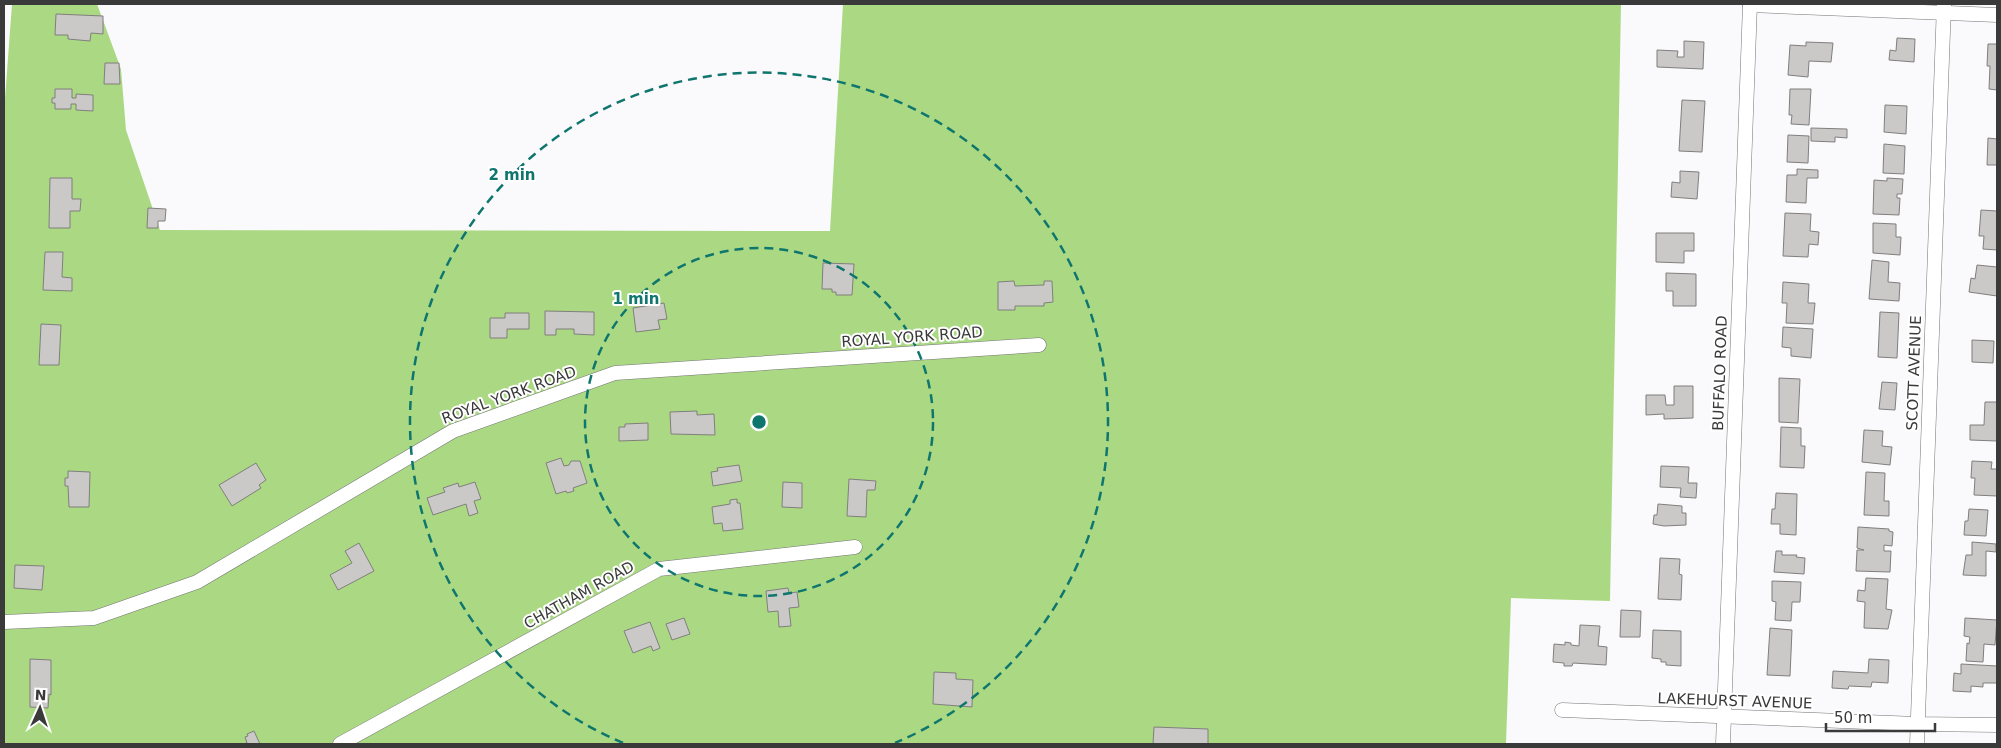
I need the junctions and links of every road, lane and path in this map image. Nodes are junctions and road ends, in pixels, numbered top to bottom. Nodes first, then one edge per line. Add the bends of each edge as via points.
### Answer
1 (1750, 5) edge
2 (1944, 9) edge
3 (1997, 15) edge
4 (1039, 344) dead end
5 (856, 547) dead end
6 (4, 622) edge
7 (1562, 710) dead end
8 (1724, 716) junction
9 (1918, 724) junction
10 (1997, 726) edge
11 (340, 744) edge
12 (1722, 744) edge
13 (1917, 744) edge

1 - 2 street
1 - 8 street, BUFFALO ROAD
2 - 3 street
2 - 9 street, SCOTT AVENUE
4 - 6 street, ROYAL YORK ROAD via 615,374 453,431 197,582 94,618
5 - 11 street, CHATHAM ROAD via 659,569
7 - 8 street, LAKEHURST AVENUE
8 - 9 street, LAKEHURST AVENUE
8 - 12 street, BUFFALO ROAD
9 - 10 street, LAKEHURST AVENUE
9 - 13 street, SCOTT AVENUE

